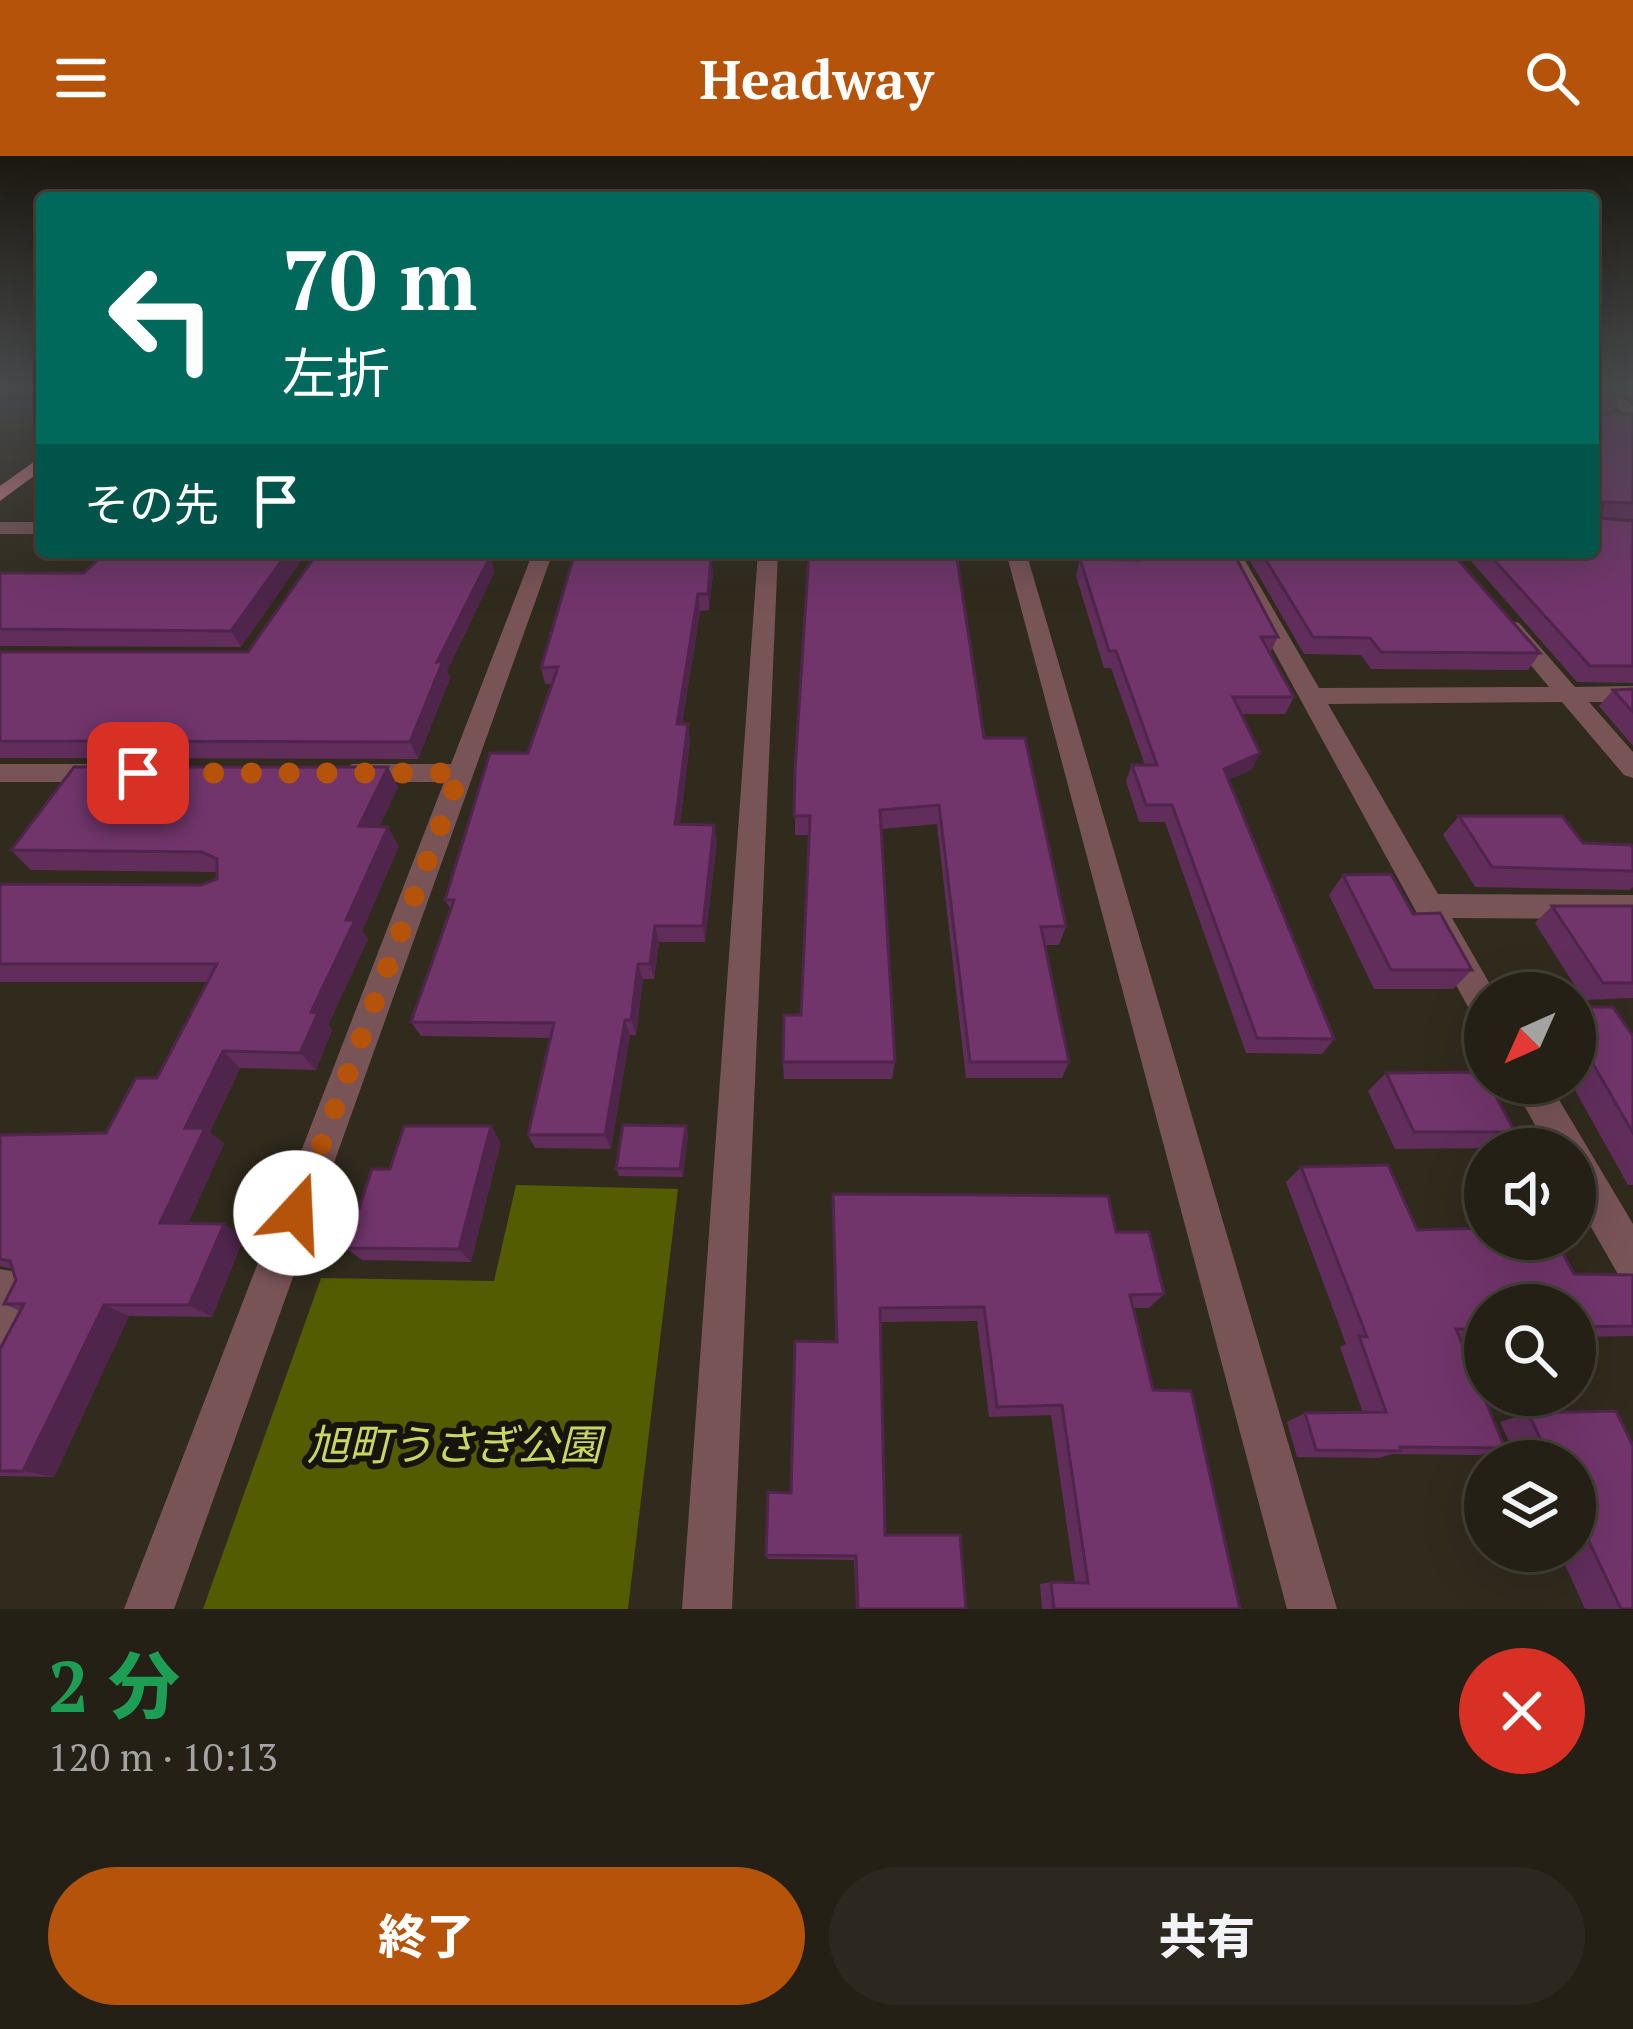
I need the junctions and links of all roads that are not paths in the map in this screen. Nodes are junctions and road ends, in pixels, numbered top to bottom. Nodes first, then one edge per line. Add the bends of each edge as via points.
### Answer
1 (36, 465) edge
2 (0, 495) edge
3 (0, 527) edge
4 (36, 527) edge
5 (541, 558) edge
6 (768, 558) edge
7 (1018, 558) edge
8 (1233, 558) edge
9 (1491, 605) edge
10 (1569, 693) junction
11 (1633, 694) edge
12 (1311, 696) junction
13 (1633, 769) edge
14 (0, 772) edge
15 (138, 773) edge
16 (322, 773) edge
17 (460, 773) junction
18 (1427, 906) junction
19 (1633, 907) edge
20 (1465, 972) edge
21 (1596, 1186) edge
22 (1618, 1212) edge
23 (1633, 1262) edge
24 (0, 1290) edge
25 (0, 1327) edge
26 (148, 1609) edge
27 (707, 1609) edge
28 (1312, 1609) edge

1 - 2 main road
3 - 4 street
5 - 17 street
6 - 27 street
7 - 28 street
8 - 12 street
9 - 10 street
10 - 11 street
10 - 12 street
10 - 13 street
12 - 18 street
14 - 15 street
16 - 17 street
17 - 26 street
18 - 19 street
18 - 20 street
21 - 22 street
22 - 23 street
24 - 25 street via 19,1290

